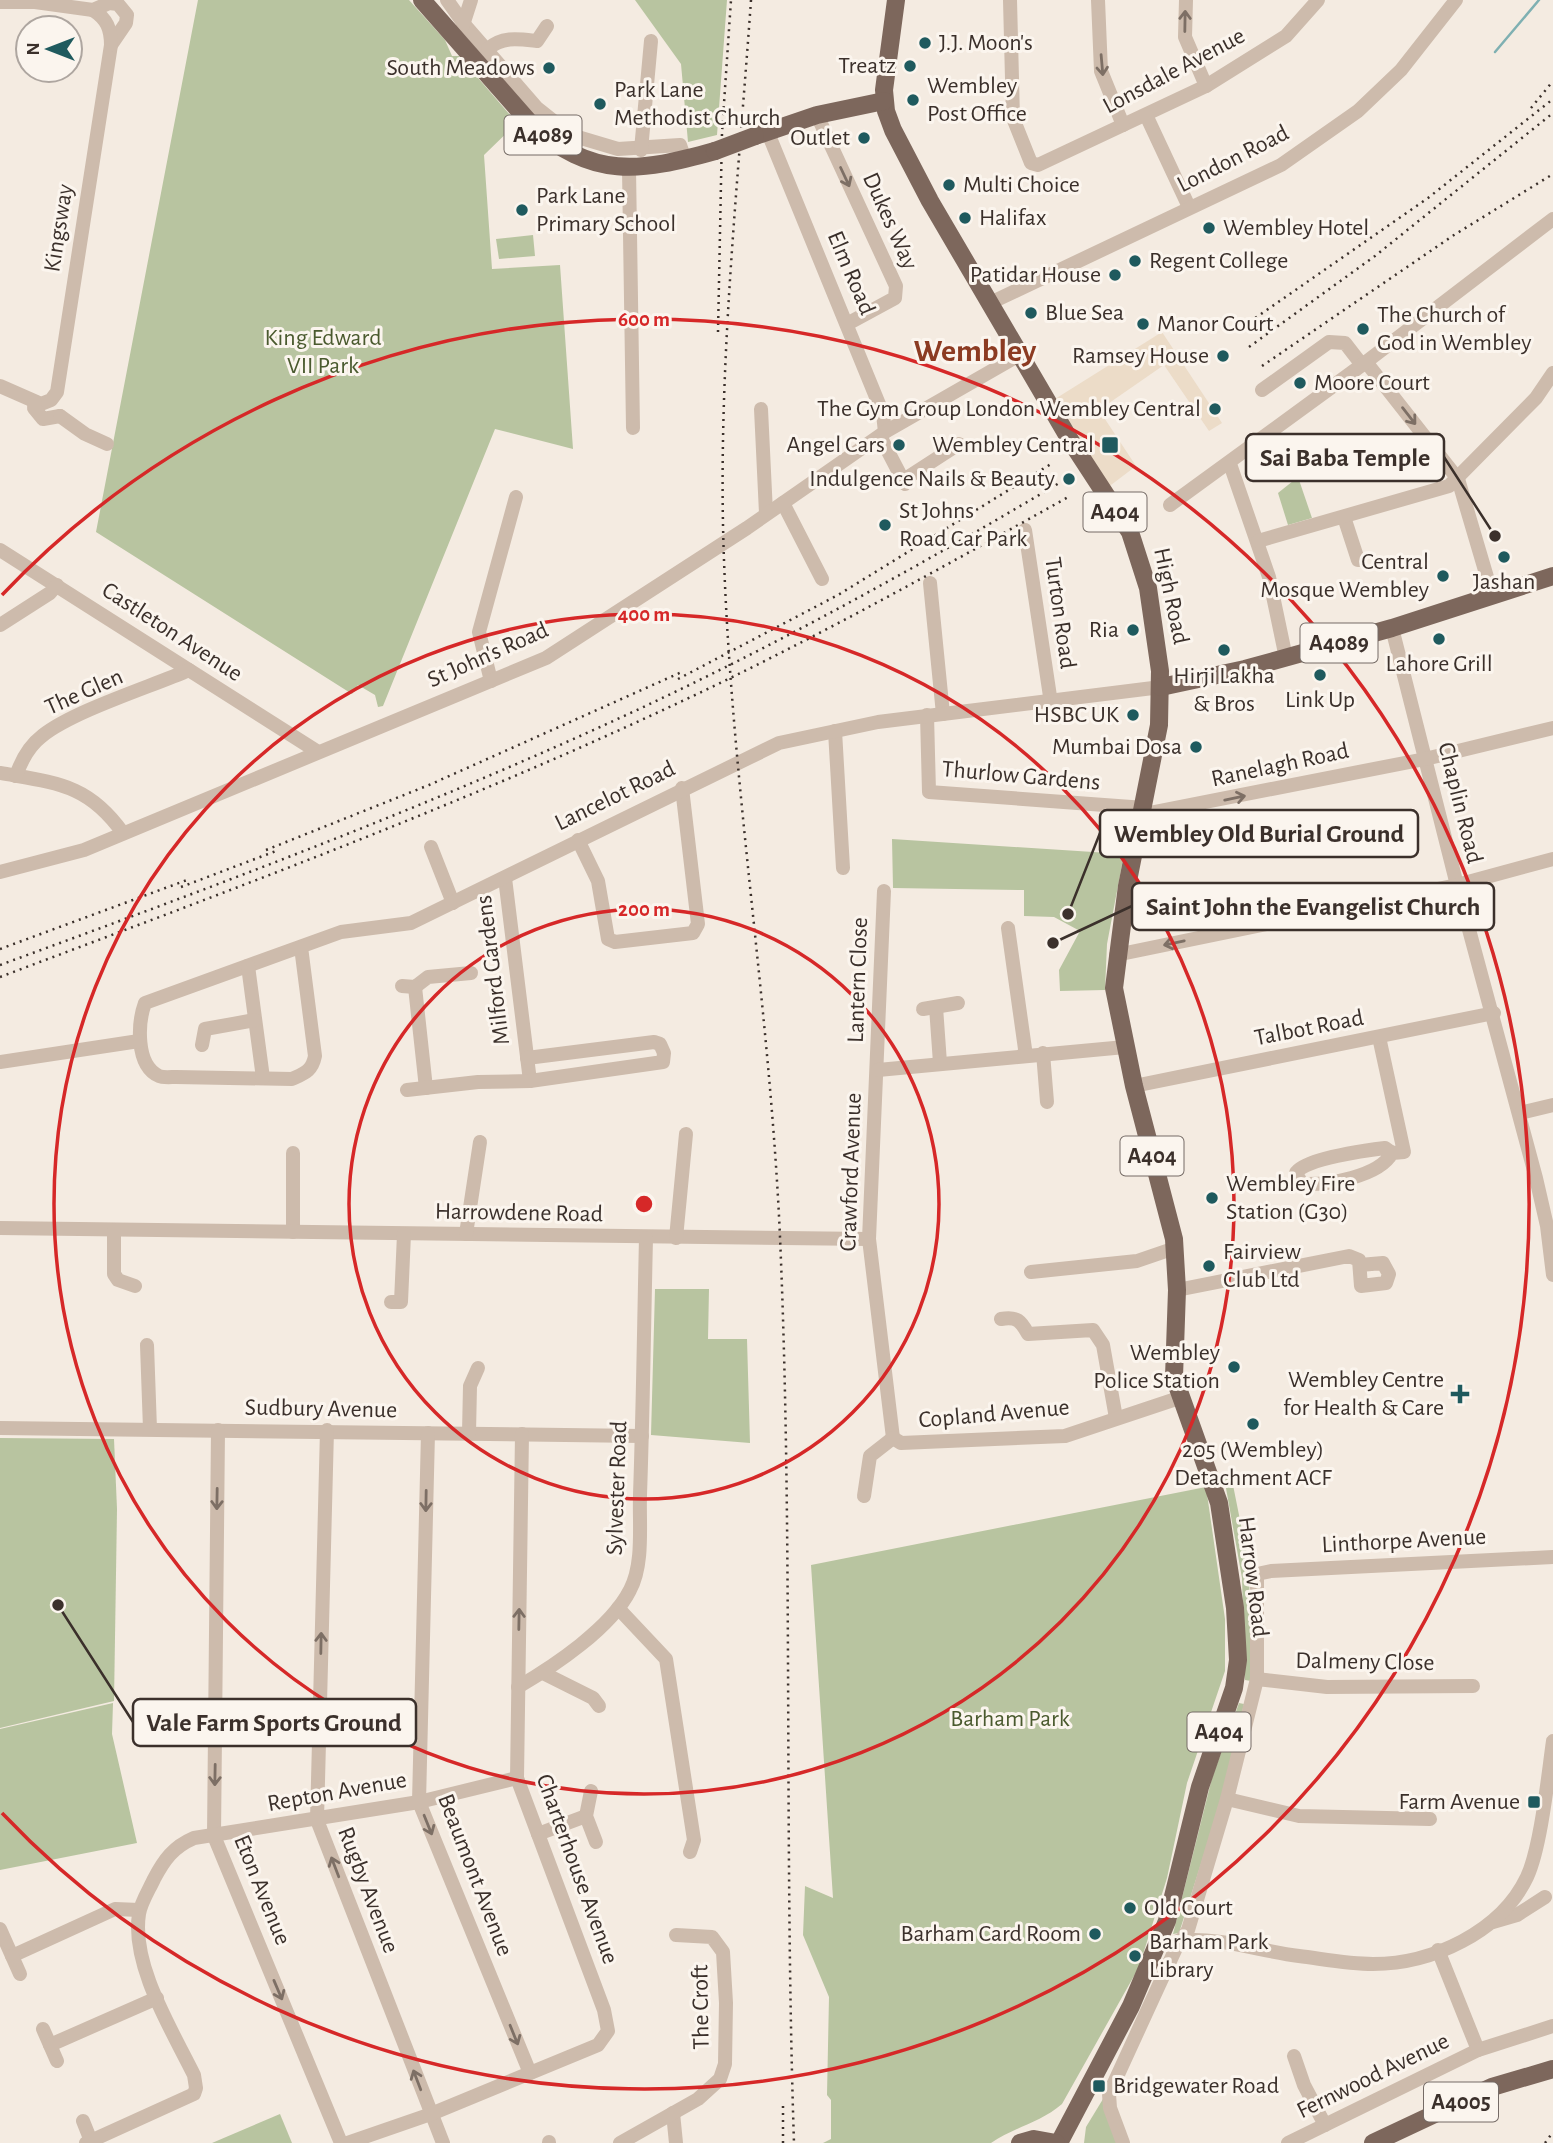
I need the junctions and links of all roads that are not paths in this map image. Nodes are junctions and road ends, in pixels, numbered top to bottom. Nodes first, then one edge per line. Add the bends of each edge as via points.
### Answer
1 (422, 0) edge
2 (447, 0) edge
3 (471, 0) edge
4 (896, 0) edge
5 (1010, 0) edge
6 (1098, 0) edge
7 (1186, 0) edge
8 (1318, 0) edge
9 (1456, 0) edge
10 (0, 2) edge
11 (93, 10) junction
12 (547, 26) dead end
13 (461, 32) junction
14 (651, 41) dead end
15 (111, 45) junction
16 (488, 49) junction
17 (1206, 86) junction
18 (884, 101) junction
19 (817, 115) junction
20 (1146, 115) junction
21 (1124, 125) junction
22 (762, 134) junction
23 (641, 150) junction
24 (685, 160) junction
25 (629, 169) junction
26 (1189, 207) junction
27 (1553, 219) edge
28 (990, 303) junction
29 (847, 324) junction
30 (1021, 354) junction
31 (1364, 364) junction
32 (1553, 373) edge
33 (0, 386) edge
34 (1262, 390) dead end
35 (57, 392) junction
36 (35, 402) junction
37 (761, 409) dead end
38 (60, 416) junction
39 (633, 428) dead end
40 (883, 434) junction
41 (107, 444) dead end
42 (959, 444) dead end
43 (1230, 464) junction
44 (1458, 479) junction
45 (516, 497) dead end
46 (783, 503) junction
47 (1170, 505) dead end
48 (766, 513) junction
49 (1344, 517) junction
50 (1025, 530) dead end
51 (1258, 541) junction
52 (0, 550) edge
53 (1358, 560) dead end
54 (1553, 576) edge
55 (822, 579) dead end
56 (930, 583) dead end
57 (57, 585) junction
58 (1492, 594) junction
59 (0, 625) edge
60 (1392, 628) junction
61 (1286, 658) junction
62 (189, 670) junction
63 (491, 681) junction
64 (1161, 687) junction
65 (1051, 703) junction
66 (943, 714) junction
67 (928, 715) junction
68 (1553, 728) edge
69 (835, 731) junction
70 (318, 752) junction
71 (1425, 759) junction
72 (0, 773) edge
73 (16, 776) junction
74 (682, 788) junction
75 (1144, 811) junction
76 (123, 834) junction
77 (578, 840) junction
78 (431, 848) dead end
79 (1553, 859) edge
80 (843, 868) dead end
81 (0, 872) edge
82 (505, 878) junction
83 (1457, 885) junction
84 (884, 891) dead end
85 (453, 903) junction
86 (1008, 928) dead end
87 (301, 947) junction
88 (1116, 955) junction
89 (247, 966) junction
90 (471, 972) dead end
91 (958, 1003) dead end
92 (1494, 1013) junction
93 (255, 1020) junction
94 (1379, 1037) junction
95 (139, 1041) junction
96 (202, 1045) dead end
97 (1125, 1046) junction
98 (1043, 1054) junction
99 (1026, 1055) junction
100 (527, 1058) junction
101 (0, 1062) edge
102 (940, 1063) junction
103 (878, 1070) junction
104 (263, 1078) junction
105 (530, 1081) junction
106 (1134, 1086) junction
107 (426, 1088) junction
108 (407, 1090) dead end
109 (1047, 1102) dead end
110 (1553, 1105) edge
111 (1520, 1113) junction
112 (686, 1134) dead end
113 (480, 1142) dead end
114 (293, 1153) dead end
115 (1398, 1153) junction
116 (0, 1228) edge
117 (114, 1230) junction
118 (293, 1233) junction
119 (404, 1234) junction
120 (466, 1234) junction
121 (646, 1238) junction
122 (676, 1238) junction
123 (869, 1239) junction
124 (1175, 1248) junction
125 (1360, 1265) dead end
126 (1031, 1272) dead end
127 (1553, 1275) edge
128 (135, 1286) dead end
129 (1177, 1290) junction
130 (400, 1302) dead end
131 (1001, 1319) dead end
132 (147, 1345) dead end
133 (478, 1368) dead end
134 (1180, 1398) junction
135 (1116, 1418) junction
136 (0, 1428) edge
137 (150, 1429) junction
138 (218, 1430) junction
139 (327, 1430) junction
140 (428, 1433) junction
141 (469, 1433) junction
142 (522, 1434) junction
143 (642, 1436) junction
144 (893, 1437) junction
145 (864, 1496) dead end
146 (1553, 1557) edge
147 (1257, 1574) joint
148 (618, 1608) junction
149 (543, 1673) junction
150 (1257, 1679) junction
151 (1473, 1686) dead end
152 (518, 1687) junction
153 (599, 1706) dead end
154 (1553, 1741) edge
155 (1551, 1772) edge
156 (517, 1778) junction
157 (591, 1791) dead end
158 (1227, 1800) junction
159 (419, 1802) junction
160 (586, 1816) junction
161 (1430, 1819) dead end
162 (317, 1820) junction
163 (538, 1834) junction
164 (214, 1836) junction
165 (596, 1842) dead end
166 (690, 1852) dead end
167 (1545, 1897) dead end
168 (139, 1910) junction
169 (1491, 1923) junction
170 (0, 1929) edge
171 (676, 1935) dead end
172 (1161, 1938) junction
173 (1182, 1940) junction
174 (1438, 1950) junction
175 (12, 1955) junction
176 (20, 1974) dead end
177 (157, 1998) junction
178 (1553, 2026) edge
179 (43, 2029) dead end
180 (50, 2045) junction
181 (1478, 2050) junction
182 (1294, 2056) dead end
183 (57, 2061) dead end
184 (1553, 2069) edge
185 (530, 2073) junction
186 (673, 2113) junction
187 (431, 2115) junction
188 (83, 2121) dead end
189 (1325, 2125) junction
190 (88, 2142) edge
191 (341, 2143) edge
192 (347, 2143) edge
193 (443, 2143) edge
194 (620, 2143) edge
195 (676, 2143) edge
196 (1020, 2143) edge
197 (1058, 2143) edge
198 (1123, 2143) edge
199 (1288, 2143) edge
200 (1373, 2143) edge

1 - 13 main road, A4089
2 - 13 street
3 - 13 street
4 - 18 main road, A404
5 - 21 street, Lonsdale Avenue via 1013,118 1031,163 1038,165
6 -> 21 street via 1101,71
17 -> 7 street via 1185,37
8 - 17 street, Lonsdale Avenue via 1286,36
9 - 26 street, London Road via 1401,70 1358,111 1281,165
10 - 11 street, Kingsway
11 - 15 street via 111,30
11 - 15 street, Kingsway via 118,4 127,15
12 - 16 street via 537,41 511,39
13 - 16 street
13 - 25 main road, A4089 via 543,135 591,161
14 - 23 street
15 - 35 street, Kingsway
16 - 23 street via 537,108 571,135 618,149
17 - 20 street, Lonsdale Avenue
18 - 19 main road, A4089
18 - 28 main road, High Road / A404 via 893,130 930,201
19 - 22 main road, A4089
19 -> 29 street, Dukes Way via 896,286 895,298
20 - 21 street, Lonsdale Avenue
20 - 26 street
22 - 24 main road, A4089, bridge
22 - 29 street, Elm Road
23 - 24 street via 680,145
24 - 25 main road, A4089
25 - 39 street
26 - 28 street, London Road
27 - 31 street
28 - 30 main road, High Road / A404
29 - 40 street, Elm Road via 883,414
30 - 40 street, St John's Road
30 - 64 main road, High Road / A404 via 1137,548 1150,599
31 - 34 street via 1345,343 1329,342
31 - 43 street
31 -> 44 street
32 - 44 street via 1536,398
33 - 36 street
35 - 36 street via 51,400
35 - 38 street, Kingsway via 64,401
36 - 38 street via 43,419
37 - 48 street
38 - 41 street
40 - 42 street, Elm Road via 905,481
40 - 46 street, St John's Road
43 - 47 street
43 - 51 street
44 - 49 street via 1449,486
44 - 58 street
45 - 63 street via 479,632
46 - 48 street, St John's Road
46 - 55 street
48 - 63 street, St John's Road via 546,658
49 - 51 street
49 - 53 street
50 - 65 street, Turton Road
51 - 61 street
52 - 57 street, Castleton Avenue
54 - 58 main road, A4089
56 - 66 street
57 - 59 street
57 - 62 street, Castleton Avenue
58 - 60 main road, A4089
60 - 61 main road, A4089
60 - 71 street, Chaplin Road
61 - 64 main road, A4089
62 - 70 street, Castleton Avenue
62 - 73 street, The Glen via 40,737
63 - 70 street, St John's Road
64 - 65 street, Lancelot Road
64 - 75 main road, High Road / A404
65 - 66 street, Lancelot Road
66 - 67 street, Lancelot Road
67 - 69 street, Lancelot Road
67 - 75 street, Thurlow Gardens via 929,792
68 - 71 street, Ranelagh Road
69 - 74 street, Lancelot Road via 779,743
69 - 80 street
70 - 76 street, St John's Road
75 -> 71 street, Ranelagh Road
71 - 83 street, Chaplin Road
72 - 73 street
73 - 76 street via 88,796 105,808
74 - 77 street, Lancelot Road
74 - 77 street via 698,924 693,933 608,939 598,881
75 - 88 main road, High Road / A404
76 - 81 street, St John's Road via 84,850
77 - 82 street, Lancelot Road
78 - 85 street
79 - 83 street
82 - 85 street, Lancelot Road
82 - 100 street, Milford Gardens
83 -> 88 street
83 - 92 street, Chaplin Road
84 - 103 street, Lantern Close
85 - 87 street, Lancelot Road via 411,923 341,932
86 - 99 street
87 - 89 street, Lancelot Road
87 - 104 street via 313,1067 292,1079
88 - 97 main road, Harrow Road / A404 via 1114,988
89 - 93 street
89 - 95 street, Lancelot Road via 145,1003
90 - 107 street via 428,977 409,986
91 - 102 street via 929,1008
92 - 94 street, Talbot Road
92 - 111 street, Chaplin Road
93 - 96 street via 205,1029
93 - 104 street
94 - 106 street, Talbot Road
94 - 115 street
95 - 101 street
95 - 104 street via 149,1067 159,1076
97 - 98 street, Crawford Avenue
97 - 106 main road, Harrow Road / A404
98 - 99 street, Crawford Avenue
98 - 109 street
99 - 102 street, Crawford Avenue
100 - 105 street, Milford Gardens
100 - 105 street, Milford Gardens via 654,1042 664,1054 663,1062
102 - 103 street, Crawford Avenue
103 - 123 street, Crawford Avenue
105 - 107 street, Milford Gardens
106 - 124 main road, Harrow Road / A404
107 - 108 street, Milford Gardens
110 - 111 street
111 - 127 street, Chaplin Road via 1547,1226
112 - 122 street
113 - 120 street
114 - 118 street
115 - 115 street via 1369,1171 1335,1180 1302,1184 1296,1173 1306,1165 1367,1150 1385,1148
116 - 117 street, Harrowdene Road
117 - 118 street, Harrowdene Road
117 - 128 street via 114,1274
118 - 119 street, Harrowdene Road
119 - 120 street, Harrowdene Road
119 - 130 street
120 - 121 street, Harrowdene Road
121 - 122 street, Harrowdene Road
121 - 143 street, Sylvester Road
122 - 123 street, Harrowdene Road
123 - 144 street, Crawford Avenue
124 - 126 street via 1137,1261
124 - 129 main road, Harrow Road / A404
125 - 129 street via 1349,1256
129 - 134 main road, Harrow Road / A404 via 1173,1360
131 - 135 street via 1021,1321 1028,1334 1093,1330 1103,1345
132 - 137 street
133 - 141 street via 470,1386
134 - 135 street, Copland Avenue
134 - 172 main road, Harrow Road / A404 via 1219,1503 1232,1575 1238,1660 1234,1688 1200,1787
135 - 144 street, Copland Avenue via 1065,1436 901,1443
136 - 137 street, Sudbury Avenue
137 - 138 street, Sudbury Avenue
138 - 139 street, Sudbury Avenue
138 -> 164 street, Eton Avenue
139 - 140 street, Sudbury Avenue
162 -> 139 street, Rugby Avenue
140 - 141 street, Sudbury Avenue
140 -> 159 street, Beaumont Avenue
141 - 142 street, Sudbury Avenue
142 - 143 street, Sudbury Avenue
152 -> 142 street, Charterhouse Avenue
143 - 148 street, Sylvester Road via 636,1573
144 - 145 street via 870,1456
146 - 147 street, Linthorpe Avenue
147 - 150 street, Harrow Road
148 - 149 street, Sylvester Road
148 - 166 street via 666,1658 694,1840
149 - 152 street, Sylvester Road
149 - 153 street via 593,1698
150 - 151 street, Dalmeny Close via 1328,1687
150 - 158 street, Harrow Road
152 - 156 street, Charterhouse Avenue
154 - 155 street
155 - 169 street via 1527,1876
156 - 159 street, Repton Avenue
156 - 163 street, Charterhouse Avenue
157 - 160 street
158 - 161 street via 1299,1815
158 - 173 street, Harrow Road
159 - 162 street, Repton Avenue
159 -> 185 street, Beaumont Avenue
160 - 163 street
160 - 165 street
162 - 164 street, Repton Avenue
187 -> 162 street, Rugby Avenue
163 - 185 street, Charterhouse Avenue via 604,2010 607,2031 598,2045
164 - 168 street, Repton Avenue via 179,1844 168,1855
164 -> 191 street, Eton Avenue
167 - 169 street via 1517,1915
168 - 175 street via 115,1909
168 - 177 street via 141,1955
169 - 174 street
170 - 175 street
171 - 186 street, The Croft via 712,1937 723,1952 725,2064 712,2090
172 - 173 street
172 - 197 main road, Harrow Road / A404 via 1131,2006
173 - 174 street via 1374,1964
173 - 198 street, Harrow Road via 1110,2094 1110,2108
174 - 181 street, Fernwood Avenue
175 - 176 street
177 - 180 street
177 - 190 street via 194,2075 194,2094
178 - 181 street, Fernwood Avenue
179 - 180 street
180 - 183 street
181 - 189 street, Fernwood Avenue
182 - 189 street
184 - 200 main road, A4005 via 1492,2087
185 - 187 street, Charterhouse Avenue
186 - 194 street, The Croft
186 - 195 street
187 - 192 street, Charterhouse Avenue
187 - 193 street, Rugby Avenue
188 - 190 street
189 - 199 street, Fernwood Avenue
196 - 197 main road via 1034,2139

